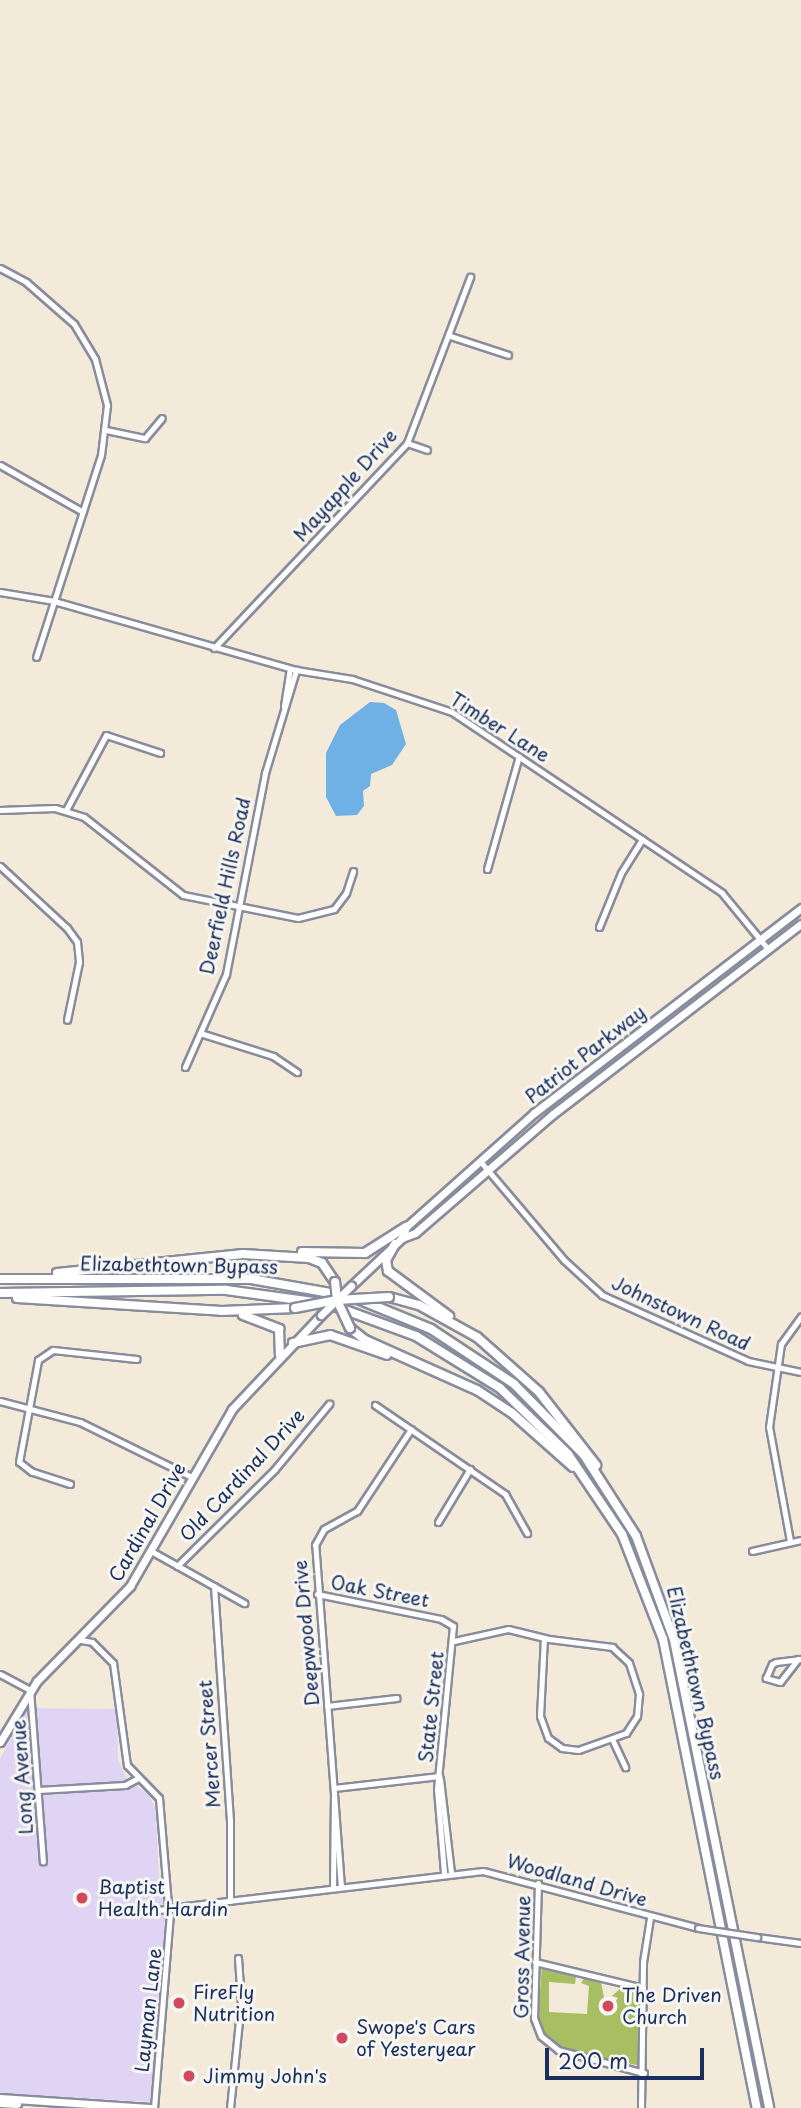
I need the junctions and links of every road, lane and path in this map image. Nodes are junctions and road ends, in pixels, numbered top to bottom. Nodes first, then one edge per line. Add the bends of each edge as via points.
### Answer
1 (0, 268) edge
2 (470, 277) dead end
3 (450, 336) junction
4 (508, 355) dead end
5 (162, 418) dead end
6 (106, 430) junction
7 (407, 443) junction
8 (427, 450) dead end
9 (0, 464) edge
10 (83, 512) junction
11 (0, 592) edge
12 (54, 601) junction
13 (214, 648) junction
14 (36, 657) dead end
15 (293, 669) junction
16 (160, 754) dead end
17 (519, 756) junction
18 (0, 810) edge
19 (66, 810) junction
20 (642, 839) junction
21 (0, 866) edge
22 (487, 869) dead end
23 (352, 871) dead end
24 (238, 908) junction
25 (801, 908) edge
26 (801, 923) edge
27 (598, 927) dead end
28 (761, 939) junction
29 (768, 949) junction
30 (67, 1020) dead end
31 (200, 1033) junction
32 (185, 1068) dead end
33 (297, 1072) dead end
34 (480, 1161) junction
35 (487, 1170) junction
36 (406, 1227) junction
37 (398, 1241) junction
38 (243, 1254) junction
39 (0, 1278) edge
40 (0, 1295) edge
41 (337, 1300) junction
42 (222, 1311) junction
43 (321, 1315) joint
44 (801, 1316) edge
45 (477, 1337) junction
46 (293, 1343) junction
47 (280, 1355) junction
48 (406, 1358) junction
49 (137, 1359) dead end
50 (778, 1368) junction
51 (801, 1372) edge
52 (0, 1401) edge
53 (330, 1404) dead end
54 (375, 1405) dead end
55 (31, 1407) junction
56 (411, 1429) junction
57 (470, 1469) junction
58 (192, 1477) junction
59 (588, 1481) junction
60 (71, 1484) dead end
61 (607, 1486) junction
62 (438, 1522) dead end
63 (527, 1533) dead end
64 (801, 1540) edge
65 (790, 1541) junction
66 (752, 1550) dead end
67 (151, 1551) junction
68 (177, 1566) junction
69 (214, 1586) junction
70 (317, 1594) junction
71 (244, 1603) dead end
72 (544, 1638) junction
73 (81, 1640) junction
74 (454, 1641) junction
75 (800, 1659) edge
76 (0, 1674) edge
77 (30, 1690) junction
78 (397, 1698) dead end
79 (327, 1706) junction
80 (613, 1741) junction
81 (0, 1742) edge
82 (625, 1768) dead end
83 (439, 1776) junction
84 (138, 1778) junction
85 (334, 1788) junction
86 (38, 1790) junction
87 (43, 1862) dead end
88 (447, 1873) junction
89 (538, 1882) junction
90 (341, 1887) junction
91 (333, 1888) junction
92 (230, 1900) junction
93 (177, 1907) dead end
94 (168, 1910) junction
95 (134, 1914) dead end
96 (650, 1918) junction
97 (801, 1943) edge
98 (238, 1958) dead end
99 (535, 1962) junction
100 (643, 1988) junction
101 (644, 2073) junction
102 (0, 2101) edge
103 (152, 2108) edge
104 (230, 2108) edge
105 (641, 2108) edge
106 (755, 2108) edge
107 (770, 2108) edge

1 - 6 street via 45,296 79,331 101,373
2 - 3 street, Mayapple Drive
3 - 4 street
3 - 7 street, Mayapple Drive
5 - 6 street via 145,438
6 - 10 street
7 - 8 street
7 - 13 street, Mayapple Drive
9 - 10 street
10 - 12 street
11 - 12 street, Timber Lane
12 - 13 street, Timber Lane
12 - 14 street
13 - 15 street, Timber Lane
15 - 17 street, Timber Lane via 352,679 428,702 461,717
15 - 24 street, Deerfield Hills Road
16 - 19 street via 106,735
17 - 20 street, Timber Lane
17 - 22 street
18 - 19 street
19 - 24 street via 98,825 177,891
20 - 27 street via 621,873
20 - 28 street, Timber Lane via 722,893
21 - 30 street via 74,937 79,962
23 - 24 street via 343,899 321,916 298,918
24 - 31 street, Deerfield Hills Road via 226,974
25 - 28 main road, Patriot Parkway
26 - 29 main road, Patriot Parkway
28 - 29 street, Timber Lane
28 - 34 main road, Patriot Parkway via 534,1113
29 - 35 main road, Patriot Parkway
31 - 32 street, Deerfield Hills Road
31 - 33 street via 272,1056
34 - 35 street, Johnstown Road
34 - 36 main road, Patriot Parkway
35 - 37 main road, Patriot Parkway via 415,1233
35 - 50 street, Johnstown Road via 601,1295 726,1352
36 - 37 main road, Patriot Parkway
36 - 38 highway via 375,1249 356,1255
37 - 41 main road, Patriot Parkway, bridge
37 - 45 highway via 386,1261 398,1282
38 - 39 highway
38 - 41 highway, bridge via 322,1263 335,1282
39 - 61 highway, Elizabethtown Bypass via 251,1279 317,1289 376,1305 440,1334 507,1378 558,1424
40 - 42 highway
40 - 59 highway, Elizabethtown Bypass via 243,1291 293,1296 373,1318 436,1346 500,1388 558,1442
41 - 42 highway, bridge via 295,1308
41 - 43 main road, Patriot Parkway, bridge
41 - 45 highway, bridge via 389,1297 419,1305
41 - 48 highway, bridge via 350,1328
42 - 47 highway via 260,1318 279,1329
43 - 46 main road, Cardinal Drive
44 - 50 street via 783,1337
45 - 61 highway via 562,1417 591,1454
46 - 47 main road, Cardinal Drive
46 - 48 highway via 330,1335
47 - 58 main road, Cardinal Drive via 227,1416
48 - 59 highway via 465,1384 512,1413
49 - 55 street via 47,1351 38,1360
50 - 51 street, Johnstown Road
50 - 65 street via 769,1435
52 - 55 street
53 - 68 street, Old Cardinal Drive via 275,1469
54 - 56 street
55 - 58 street via 102,1431
55 - 60 street via 19,1454 21,1466
56 - 57 street
56 - 70 street, Deepwood Drive via 357,1511 319,1536 314,1551
57 - 62 street
57 - 63 street via 509,1499
58 - 67 main road, Cardinal Drive
59 - 106 highway, Elizabethtown Bypass via 628,1547 663,1639
61 - 107 highway, Elizabethtown Bypass via 644,1553 669,1623
64 - 65 street
65 - 66 street
67 - 68 street
67 - 73 main road, Cardinal Drive via 121,1598
68 - 69 street
69 - 71 street
69 - 92 street, Mercer Street via 230,1821
70 - 74 street, Oak Street via 441,1619 453,1626
70 - 79 street, Deepwood Drive
72 - 74 street via 508,1629
72 - 80 street via 540,1716 545,1734 567,1750
72 - 80 street via 602,1643 626,1658 637,1685 639,1706 633,1725
73 - 77 main road, Cardinal Drive
73 - 84 street, Layman Lane via 92,1642 115,1668 125,1759
74 - 83 street, State Street
75 - 75 street via 772,1664 766,1678 780,1682
76 - 77 street
77 - 81 main road, Cardinal Drive
77 - 86 street, Long Avenue
78 - 79 street
79 - 85 street, Deepwood Drive
80 - 82 street
83 - 85 street
83 - 88 street, State Street
84 - 86 street via 125,1785
84 - 94 street, Layman Lane via 161,1805
85 - 90 street, Deepwood Drive
85 - 91 street, Deepwood Drive
86 - 87 street, Long Avenue
88 - 89 street, Woodland Drive via 483,1871
88 - 90 street, Woodland Drive
89 - 96 street, Woodland Drive
89 - 99 street, Gross Avenue
90 - 91 street, Woodland Drive
91 - 92 street, Woodland Drive
92 - 93 street, Woodland Drive
94 - 95 street
94 - 103 street, Layman Lane
96 - 97 street, Woodland Drive, bridge
96 - 100 street
98 - 104 street via 241,2002
99 - 100 street
99 - 101 street, Gross Avenue via 538,2032 558,2050
100 - 101 street
101 - 105 street
102 - 103 main road

